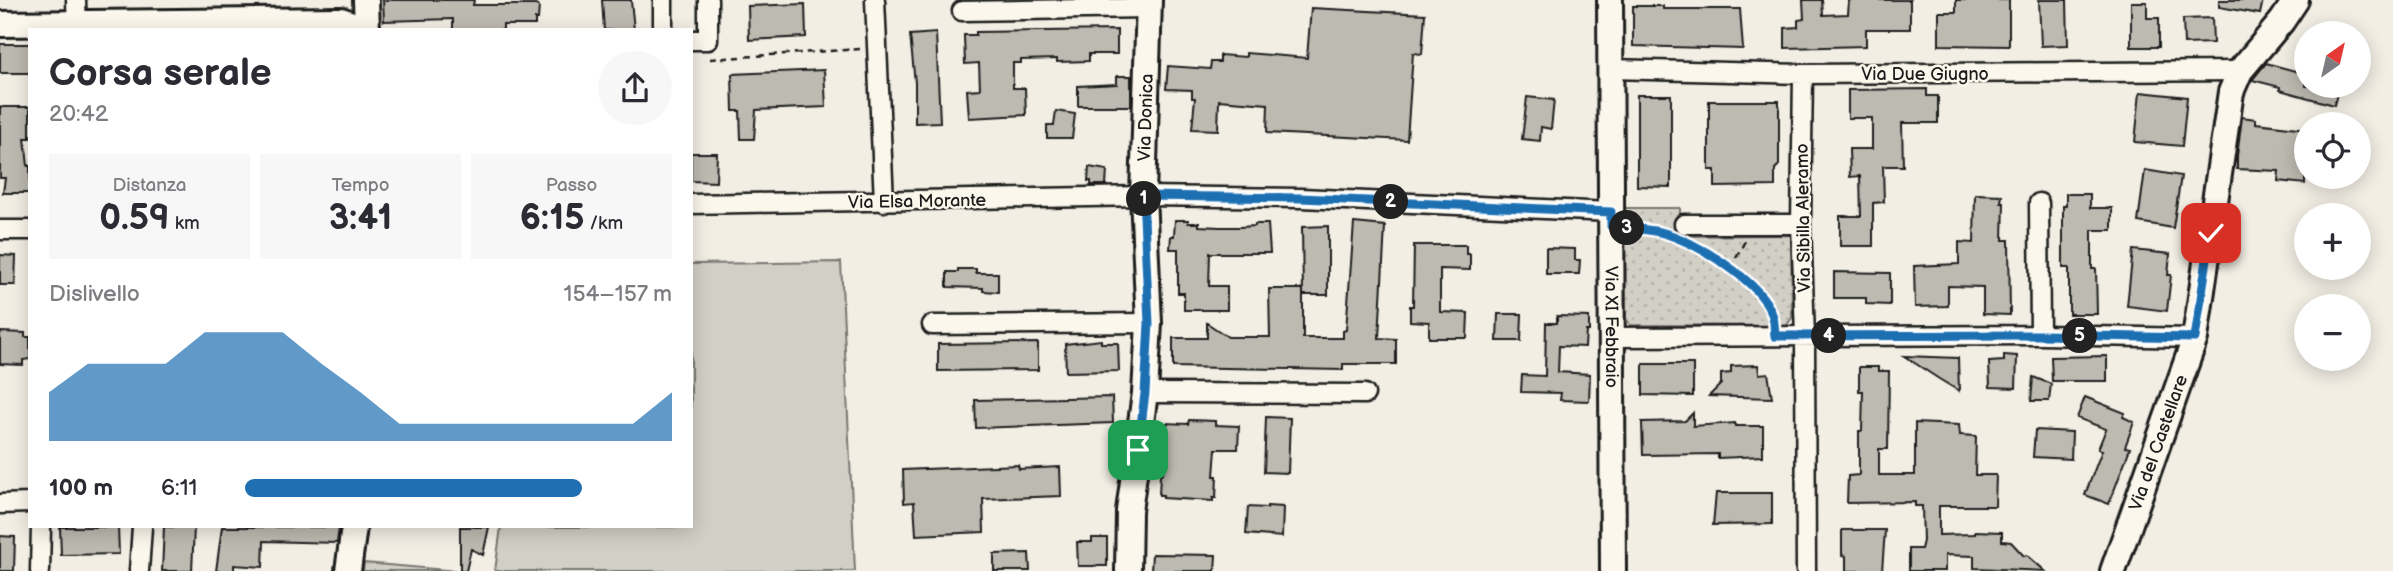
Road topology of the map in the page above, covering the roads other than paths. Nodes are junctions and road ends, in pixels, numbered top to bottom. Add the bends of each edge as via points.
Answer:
1 (366, 0) edge
2 (663, 0) edge
3 (708, 0) edge
4 (875, 0) edge
5 (1610, 0) edge
6 (2296, 0) edge
7 (1149, 4) edge
8 (962, 11) dead end
9 (77, 17) edge
10 (0, 24) edge
11 (355, 28) edge
12 (367, 28) edge
13 (663, 28) edge
14 (693, 40) edge
15 (1610, 69) junction
16 (2239, 71) junction
17 (1803, 74) junction
18 (1143, 196) junction
19 (884, 202) junction
20 (2039, 203) dead end
21 (693, 204) edge
22 (1611, 219) junction
23 (1801, 224) junction
24 (0, 230) edge
25 (28, 230) edge
26 (1679, 233) road end
27 (1149, 323) junction
28 (932, 325) dead end
29 (2040, 335) junction
30 (1805, 336) junction
31 (1612, 337) junction
32 (2195, 338) junction
33 (1145, 393) junction
34 (1365, 394) dead end
35 (28, 503) edge
36 (0, 504) edge
37 (41, 528) edge
38 (142, 528) edge
39 (354, 528) edge
40 (40, 571) edge
41 (139, 571) edge
42 (348, 571) edge
43 (1128, 571) edge
44 (1612, 571) edge
45 (1806, 571) edge
46 (2113, 571) edge

1 - 12 street
2 - 13 street
3 - 14 street via 708,40
4 - 19 street
5 - 15 street, Via XI Febbraio
6 - 16 street, Via del Castellare
7 - 8 street
7 - 18 street, Via Donica
9 - 10 street
9 - 11 street via 341,20
15 - 17 street, Via Due Giugno
15 - 22 street, Via XI Febbraio
16 - 17 street, Via Due Giugno
16 - 32 street, Via del Castellare via 2231,92
17 - 23 street, Via Sibilla Aleramo
18 - 19 street, Via Elsa Morante
18 - 22 street, Via Elsa Morante via 1301,198
18 - 27 street, Via Donica
19 - 21 street, Via Elsa Morante
20 - 29 street
22 - 31 street, Via XI Febbraio
23 - 26 street via 1749,224
23 - 30 street, Via Sibilla Aleramo
24 - 25 street
27 - 28 street
27 - 33 street, Via Donica
29 - 30 street
29 - 32 street
30 - 31 street
30 - 45 street, Via Sibilla Aleramo
31 - 44 street, Via XI Febbraio
32 - 46 street, Via del Castellare
33 - 34 street
33 - 43 street, Via Donica via 1129,511
35 - 36 street
37 - 40 street
38 - 41 street
39 - 42 street

